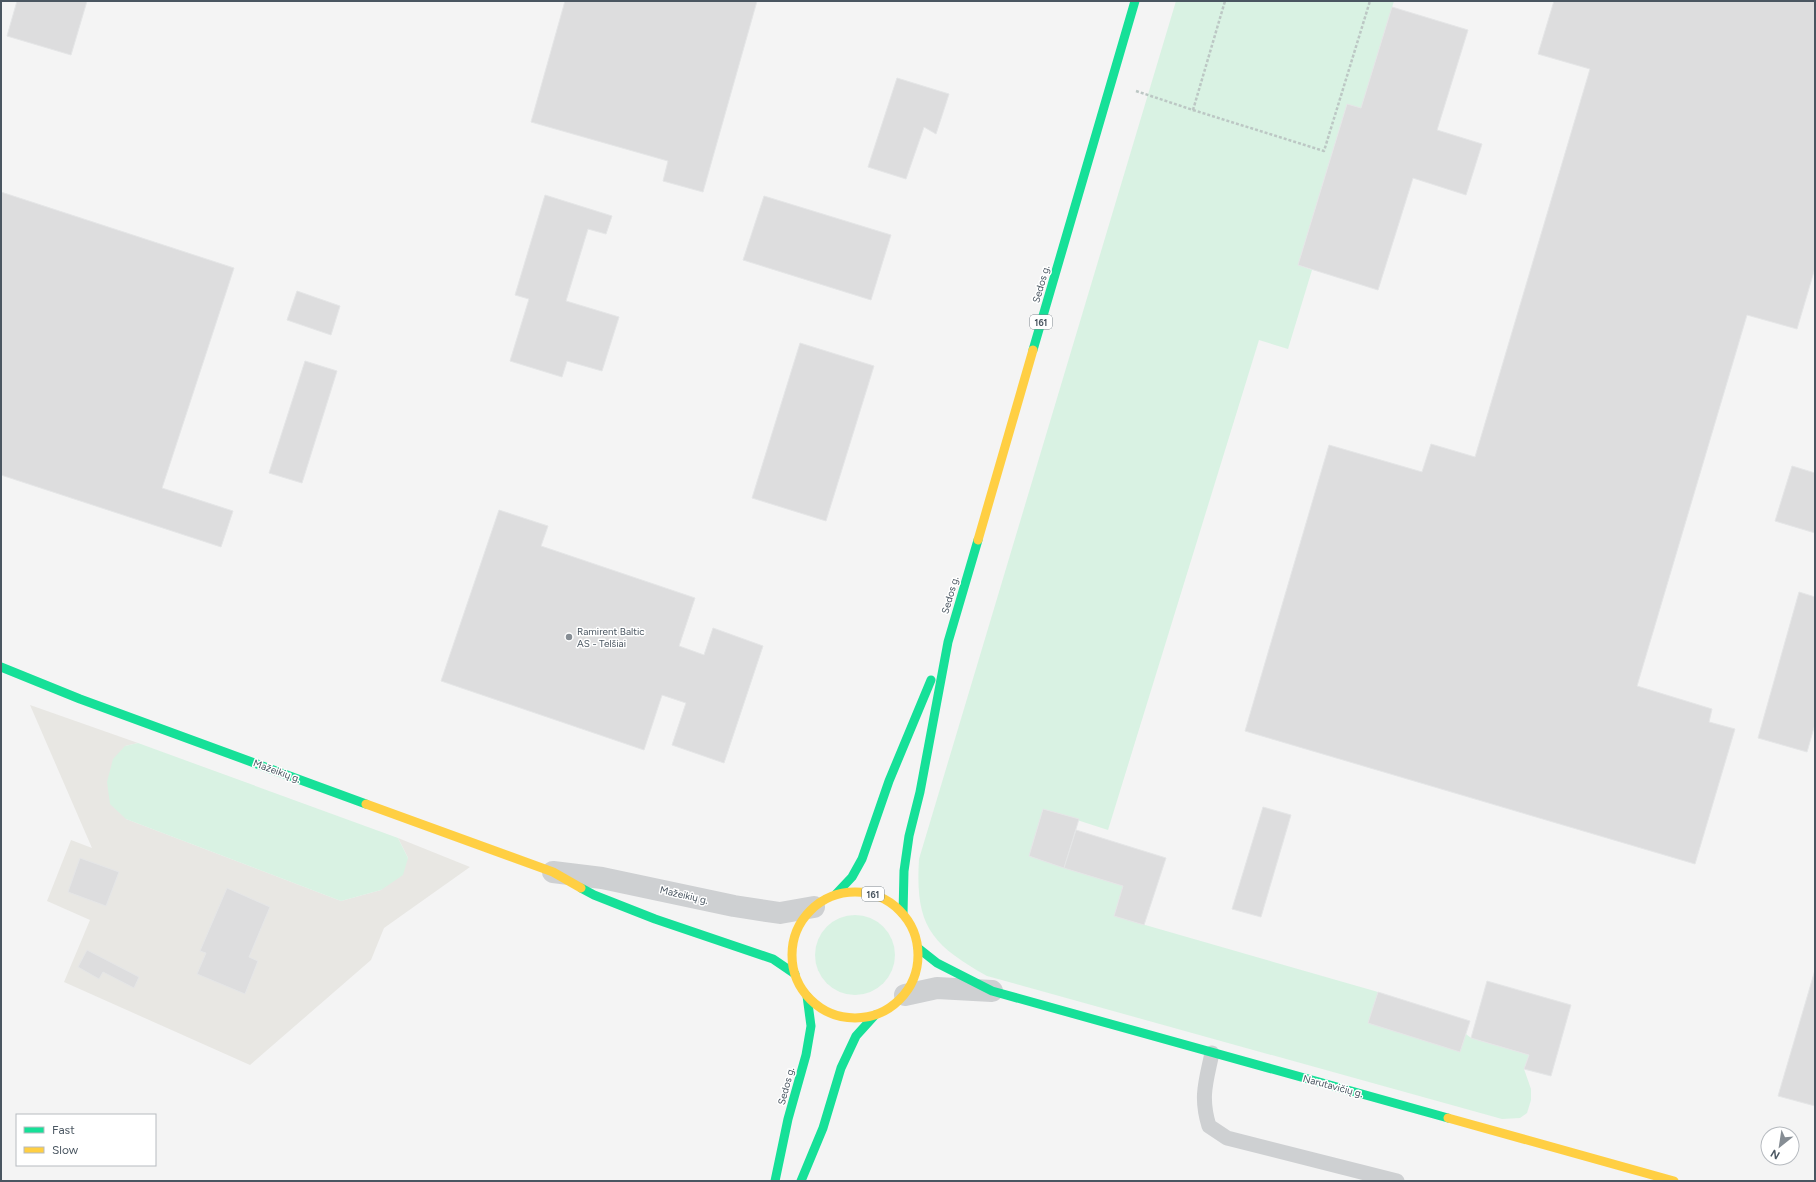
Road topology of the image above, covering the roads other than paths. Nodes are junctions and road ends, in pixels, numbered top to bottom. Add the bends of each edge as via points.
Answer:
1 (1135, 1) edge
2 (948, 642) junction
3 (1, 667) edge
4 (553, 872) junction
5 (836, 894) junction
6 (814, 907) junction
7 (903, 914) junction
8 (918, 948) junction
9 (795, 974) junction
10 (992, 991) junction
11 (905, 995) junction
12 (807, 996) junction
13 (875, 1015) junction
14 (1212, 1053) junction
15 (775, 1181) edge
16 (801, 1181) edge
17 (1397, 1181) edge
18 (1674, 1181) edge

1 - 2 main road, Sedos g. / 161
2 - 5 main road, Sedos g. / 161 via 889,781 862,859 852,877
2 - 7 main road, Sedos g. / 161 via 920,792 909,836 904,871
3 - 4 main road, Mažeikių g. via 80,699
4 - 6 street, Mažeikių g. via 602,878 734,906 780,913
4 - 9 main road, Mažeikių g. via 594,896 773,959
5 - 6 main road, Sedos g. / 161
5 - 7 main road, Sedos g. / 161 via 873,894 884,898
6 - 9 main road, Sedos g. / 161 via 805,916 794,938 792,950
7 - 8 main road, Sedos g. / 161 via 910,924
8 - 10 main road, Narutavičių g. via 937,963
8 - 11 main road, Sedos g. / 161 via 916,972
9 - 12 main road, Sedos g. / 161
10 - 11 street, Narutavičių g. via 937,988
10 - 14 main road, Narutavičių g.
11 - 13 main road, Sedos g. / 161
12 - 13 main road, Sedos g. / 161 via 838,1016 862,1018
12 - 15 main road, Sedos g. / 161 via 811,1026
13 - 16 main road, Sedos g. / 161 via 856,1036 841,1068 823,1128
14 - 17 lane via 1203,1095 1209,1126 1227,1138
14 - 18 main road, Narutavičių g.

